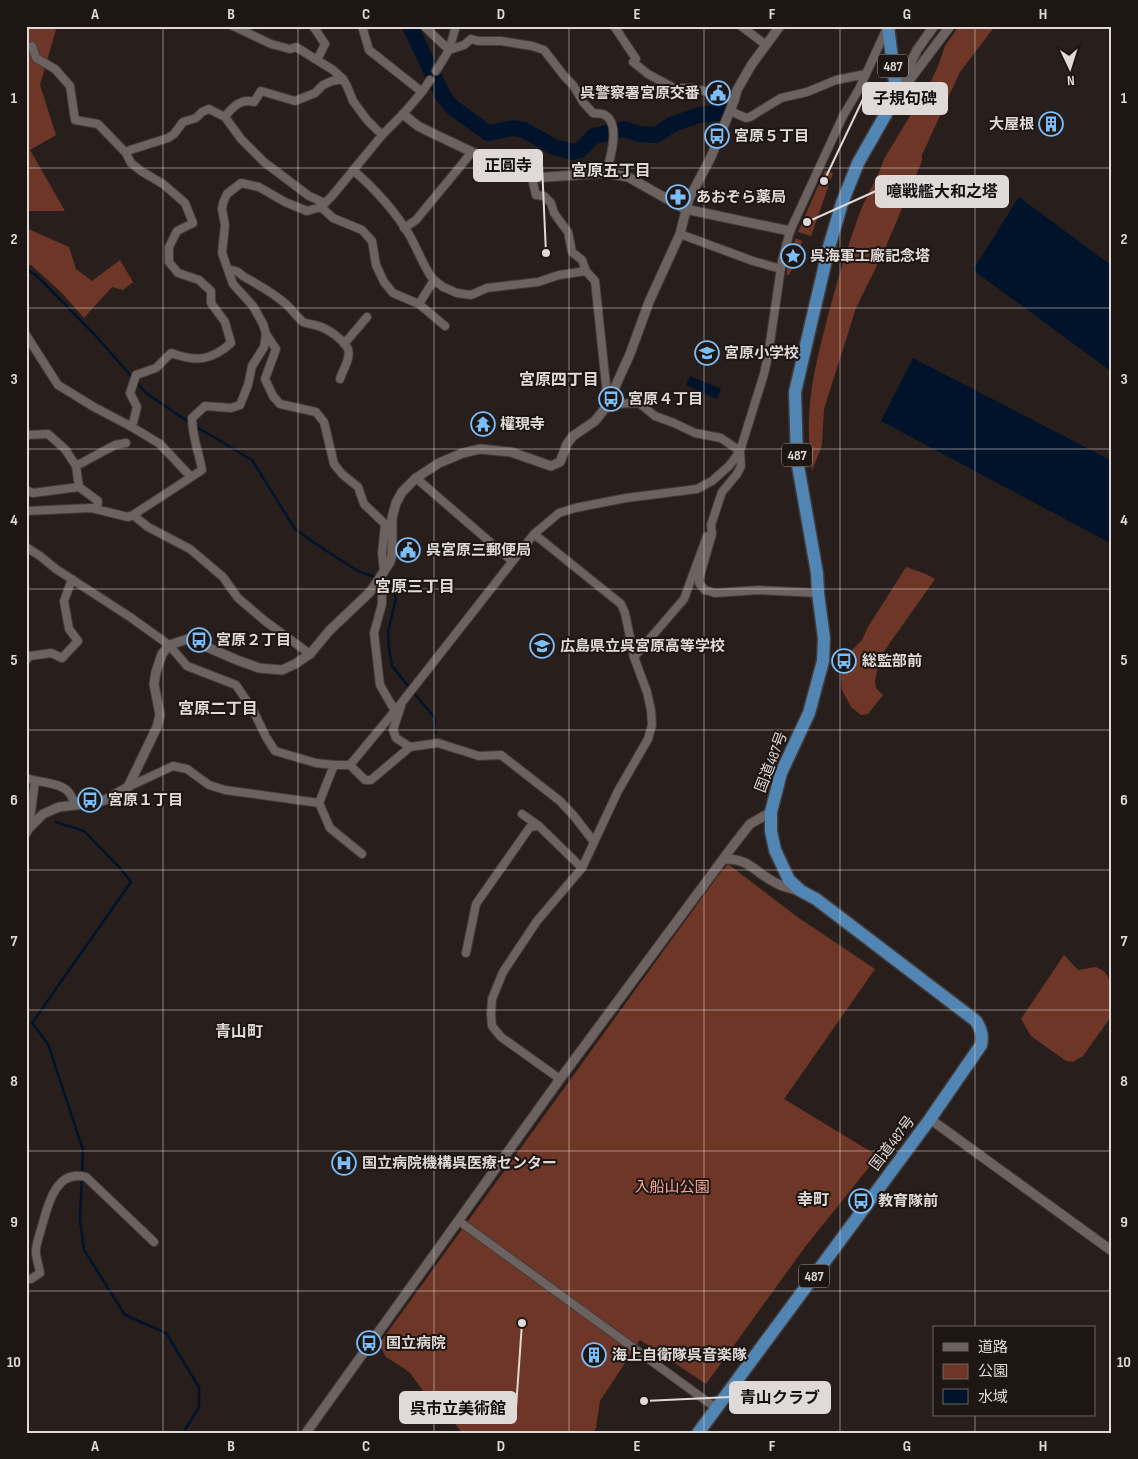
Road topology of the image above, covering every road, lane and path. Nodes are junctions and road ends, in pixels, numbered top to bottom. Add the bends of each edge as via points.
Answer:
1 (234, 26) edge
2 (312, 26) edge
3 (362, 26) edge
4 (424, 26) edge
5 (456, 26) edge
6 (614, 26) edge
7 (741, 26) edge
8 (780, 26) edge
9 (888, 26) edge
10 (934, 26) edge
11 (950, 26) edge
12 (766, 45) junction
13 (32, 46) dead end
14 (449, 50) junction
15 (317, 60) junction
16 (436, 71) dead end
17 (866, 74) junction
18 (343, 79) junction
19 (430, 80) dead end
20 (422, 92) junction
21 (734, 101) junction
22 (891, 105) junction
23 (730, 111) junction
24 (403, 114) junction
25 (225, 116) junction
26 (382, 135) junction
27 (472, 152) junction
28 (126, 153) junction
29 (353, 170) junction
30 (606, 173) junction
31 (532, 178) junction
32 (323, 205) junction
33 (685, 209) junction
34 (404, 228) junction
35 (790, 231) junction
36 (680, 234) junction
37 (781, 269) junction
38 (228, 270) junction
39 (586, 271) junction
40 (434, 280) junction
41 (419, 304) junction
42 (366, 317) dead end
43 (445, 326) dead end
44 (26, 334) edge
45 (266, 334) junction
46 (344, 344) junction
47 (340, 378) dead end
48 (608, 404) junction
49 (132, 427) junction
50 (26, 435) edge
51 (126, 443) dead end
52 (740, 451) junction
53 (76, 466) junction
54 (191, 477) junction
55 (416, 478) junction
56 (79, 487) junction
57 (26, 490) edge
58 (97, 509) junction
59 (26, 511) edge
60 (133, 515) junction
61 (711, 525) junction
62 (534, 534) junction
63 (26, 548) edge
64 (512, 561) junction
65 (384, 571) junction
66 (72, 579) junction
67 (377, 582) junction
68 (818, 593) junction
69 (169, 645) junction
70 (26, 647) edge
71 (310, 654) junction
72 (634, 657) junction
73 (28, 658) edge
74 (403, 701) junction
75 (395, 711) junction
76 (410, 747) junction
77 (334, 765) junction
78 (350, 765) junction
79 (26, 778) edge
80 (34, 781) junction
81 (128, 787) junction
82 (319, 803) junction
83 (75, 805) junction
84 (771, 812) junction
85 (522, 814) dead end
86 (538, 826) junction
87 (28, 830) edge
88 (594, 842) junction
89 (362, 854) dead end
90 (724, 859) junction
91 (582, 868) junction
92 (801, 892) junction
93 (466, 952) dead end
94 (560, 1079) junction
95 (930, 1119) junction
96 (459, 1221) junction
97 (154, 1242) dead end
98 (1112, 1251) edge
99 (26, 1279) edge
100 (716, 1408) junction
101 (306, 1433) edge
102 (698, 1433) edge

1 - 15 street via 271,44 290,50 296,47
2 - 15 street via 325,44
3 - 20 street via 369,50
4 - 14 street
5 - 14 street
6 - 21 street via 634,60 648,74 674,88 693,88
7 - 12 street
8 - 12 street
9 - 17 street
9 - 22 highway, 国道487号 / 487 via 895,82
10 - 22 street via 917,50
11 - 22 street
12 - 21 street via 743,78
13 - 28 street via 36,58 55,69 70,86 75,120 98,124
14 - 16 street
14 - 30 street via 464,45 470,39 501,41 544,50 594,114 607,116 611,121 614,146
15 - 18 street
17 - 23 street via 780,98 750,117
17 - 35 street
18 - 25 street via 323,85 315,93 295,101 261,91 254,102 239,102
18 - 26 street via 367,120
19 - 20 street
20 - 24 street
21 - 23 street
22 - 68 highway, 国道487号 / 487 via 858,162 842,203 796,392 797,460
23 - 33 street
24 - 26 street
24 - 27 street via 418,126
25 - 28 street via 209,109 183,122 168,138
25 - 32 street via 241,139 264,162
26 - 29 street
27 - 31 street
27 - 34 street via 416,220
28 - 49 street via 131,163 185,203 193,223 177,231 169,247 169,262 178,273 199,280 211,291 210,303 225,322 231,343 222,352 198,360 170,353 156,368 136,375 130,393 137,407
29 - 32 street
29 - 34 street via 385,201
30 - 31 street
30 - 33 street via 628,177
31 - 39 street via 536,195 544,196 551,203 568,232 572,252 582,260
32 - 38 street via 308,211 258,187 241,183 227,194 223,202 222,253
32 - 41 street via 333,218 362,230 372,241 376,265 393,293
33 - 35 street
33 - 36 street
34 - 40 street
35 - 37 street
36 - 37 street
36 - 48 street
37 - 52 street via 768,356
38 - 45 street via 233,284 253,306
38 - 46 street via 236,270 256,282 280,299 304,323 331,332
39 - 40 street via 538,282 487,288 470,295 457,293
39 - 48 street via 596,281
40 - 41 street
41 - 43 street
42 - 46 street
44 - 49 street via 58,385
45 - 54 street via 264,347 252,366 240,406 205,406 192,418 202,470
45 - 65 street via 276,349 265,379 273,396 280,404 316,412 324,422 334,464 358,487 364,504 385,524
46 - 47 street via 348,349 348,361
48 - 52 street via 639,403 655,416 695,433 720,438
48 - 55 street via 595,421 573,436 560,462 554,465 511,452 480,449 439,463
49 - 54 street via 160,444
50 - 53 street via 48,434 65,449
51 - 53 street via 115,445
52 - 61 street via 741,466 722,492
52 - 62 street via 712,481 697,488 575,508 559,513
53 - 56 street
54 - 60 street
55 - 64 street
55 - 65 street via 396,503 392,518 392,555
56 - 57 street via 34,493
56 - 58 street via 98,501
58 - 59 street
58 - 60 street
60 - 71 street via 148,527 190,549 223,577 238,598
61 - 68 street via 712,534 699,579 705,590 716,593 759,590
61 - 72 street via 684,599
62 - 64 street
62 - 72 street via 621,604
63 - 66 street
64 - 74 street
65 - 67 street
66 - 69 street
66 - 73 street via 64,601 68,628 78,641 62,658 51,653
67 - 71 street
67 - 75 street via 382,593 374,633 380,685
68 - 84 highway, 国道487号 / 487 via 824,638 823,661 809,713 781,773
69 - 71 street via 188,639 259,668 282,670
69 - 77 street via 187,666 236,686 254,710 275,751
69 - 81 street via 162,654 154,684 160,715 157,727
70 - 73 street
72 - 88 street via 647,692 652,725 648,739
74 - 75 street
74 - 76 street via 392,730 396,738
75 - 78 street
76 - 78 street via 371,780 365,780
76 - 88 street via 438,743 479,756 501,755 560,801
77 - 78 street
77 - 82 street
79 - 80 street
80 - 83 street via 53,783 70,792
80 - 87 street
81 - 82 street via 173,766 187,769 209,785 225,790
81 - 83 street via 105,800
82 - 89 street via 330,828
83 - 87 street via 43,814
84 - 90 street via 750,824
84 - 92 highway, 国道487号 / 487 via 775,850 789,880
85 - 86 street
86 - 91 street
86 - 93 street via 530,827 476,904
88 - 91 street
90 - 92 street via 745,862 775,883
90 - 94 street
91 - 94 street via 537,921 503,972 492,999 492,1026 501,1037
92 - 95 highway, 国道487号 / 487 via 816,899 976,1021 981,1030 981,1044
94 - 96 street
95 - 98 street
95 - 100 highway, 国道487号 / 487
96 - 100 street
96 - 101 street
97 - 99 street via 86,1177 70,1177 57,1186 48,1204 36,1250 40,1272
100 - 102 highway, 国道487号 / 487

